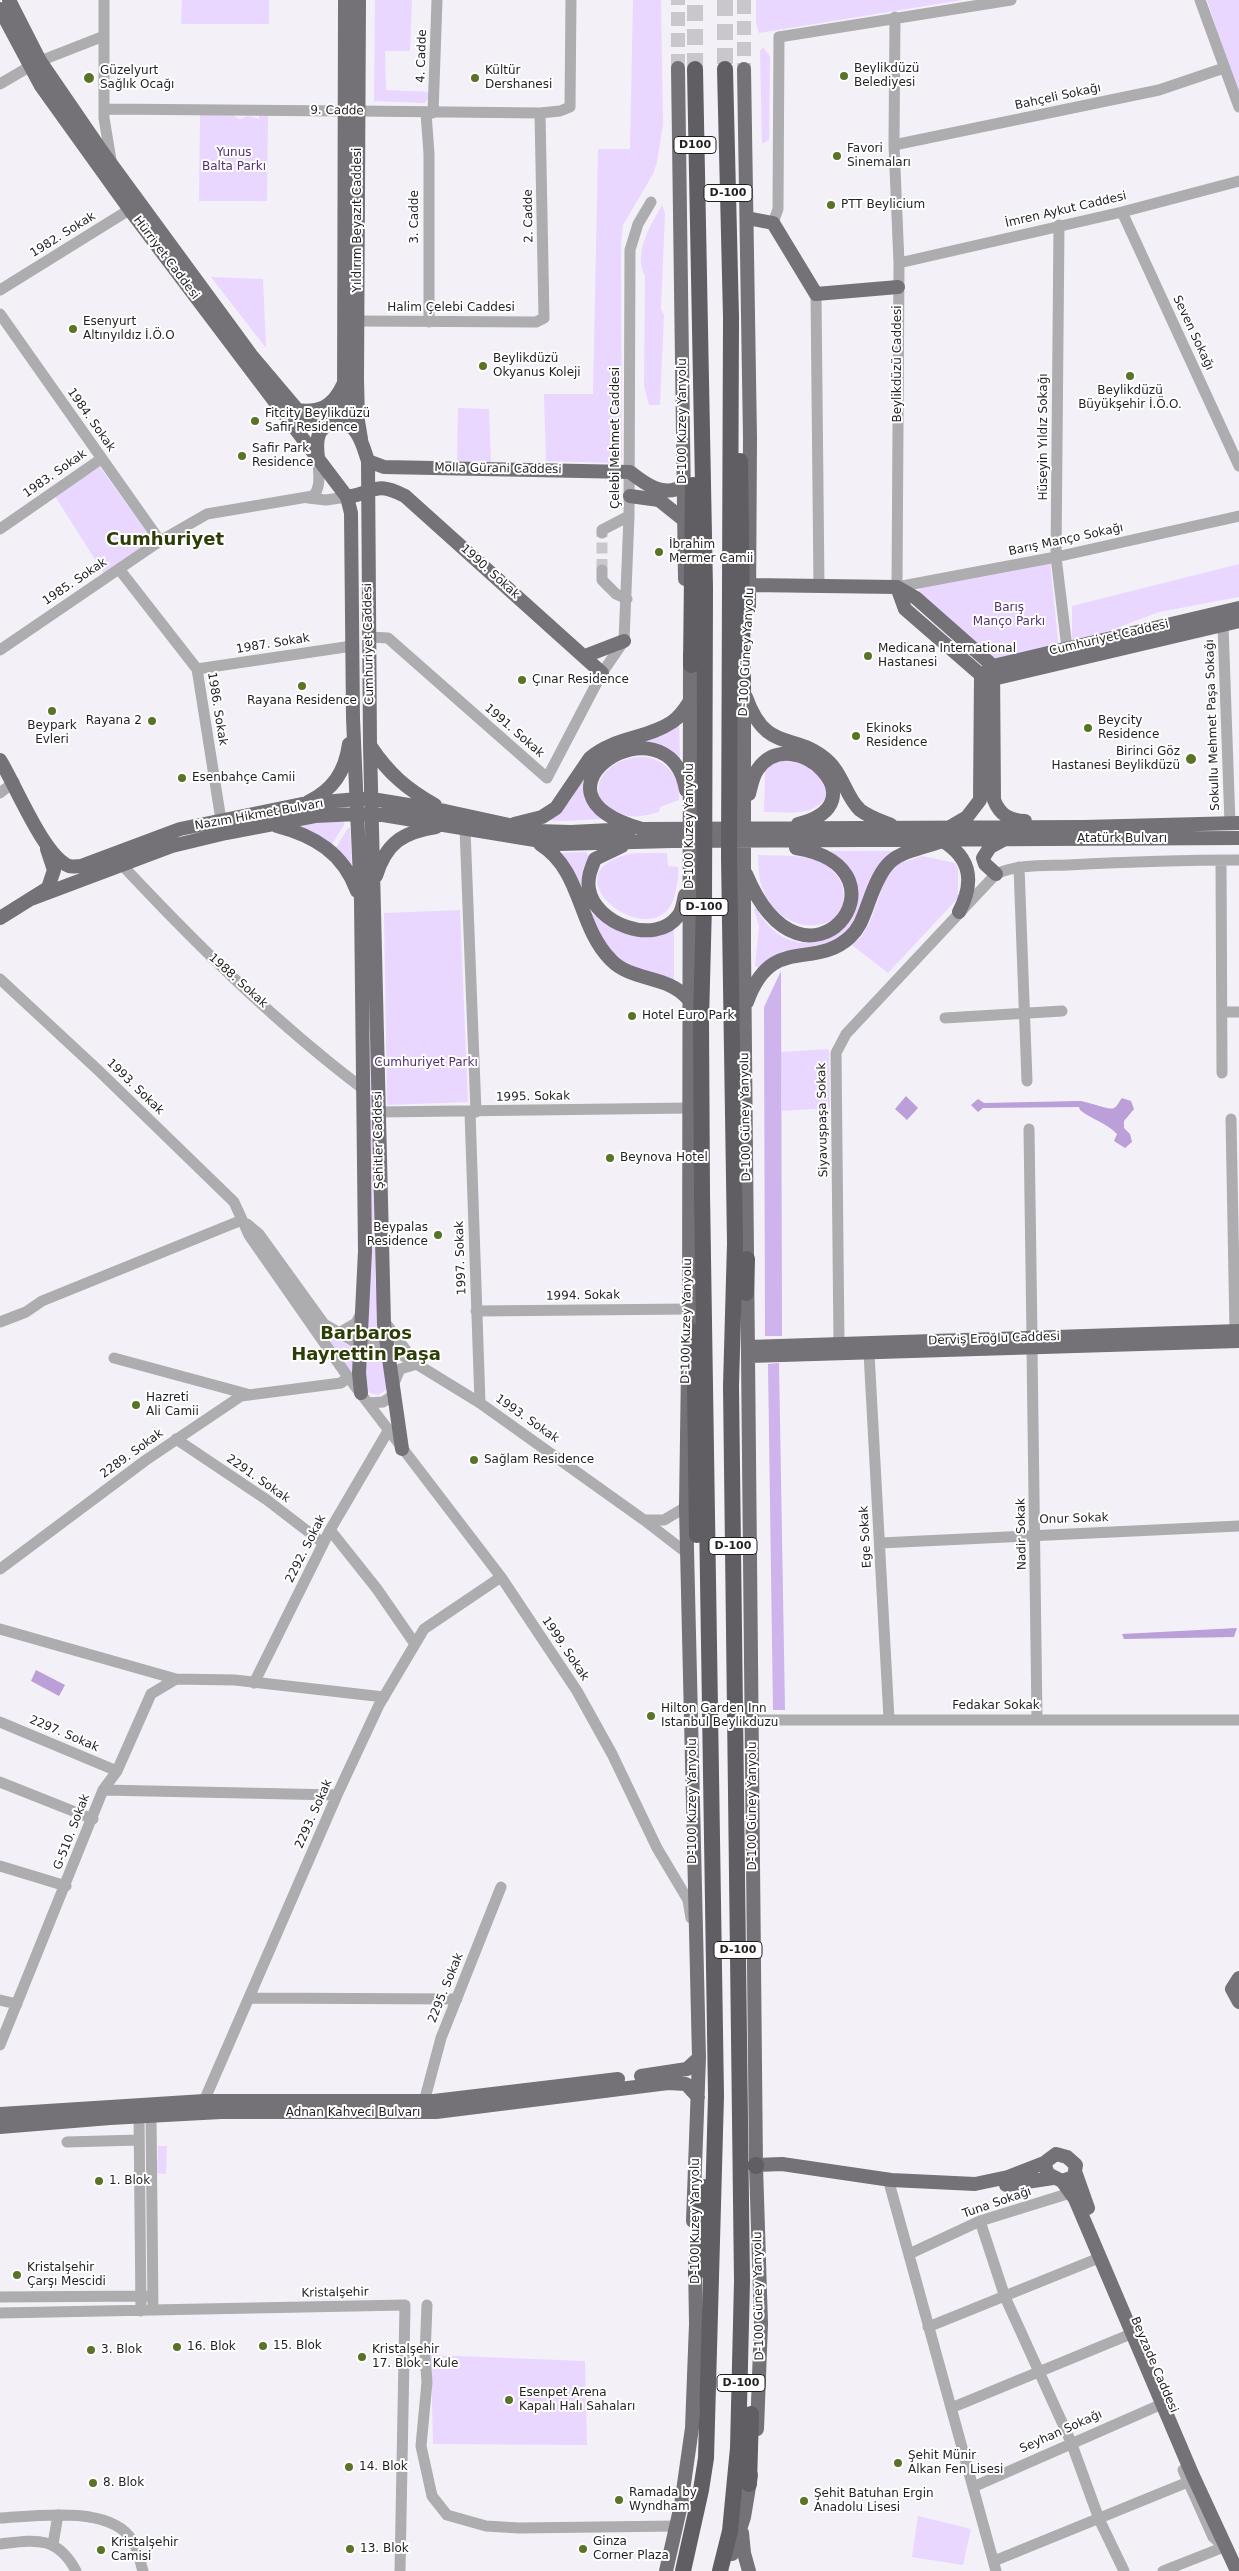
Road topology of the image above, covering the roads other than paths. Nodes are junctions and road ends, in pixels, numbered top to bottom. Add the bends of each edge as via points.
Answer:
1 (9, 0) edge
2 (104, 0) edge
3 (345, 0) edge
4 (359, 0) edge
5 (437, 0) edge
6 (571, 0) edge
7 (1011, 0) edge
8 (1200, 0) edge
9 (0, 9) edge
10 (895, 17) junction
11 (104, 36) junction
12 (35, 64) junction
13 (678, 68) tunnel mouth
14 (725, 68) tunnel mouth
15 (1224, 68) junction
16 (695, 69) tunnel mouth
17 (744, 69) tunnel mouth
18 (0, 84) edge
19 (1239, 108) edge
20 (351, 111) junction
21 (104, 113) junction
22 (430, 113) junction
23 (540, 113) junction
24 (87, 129) junction
25 (894, 145) junction
26 (113, 166) junction
27 (1239, 180) edge
28 (651, 202) dead end
29 (135, 206) junction
30 (1122, 212) junction
31 (747, 218) junction
32 (696, 220) junction
33 (773, 223) junction
34 (1059, 225) junction
35 (899, 263) junction
36 (898, 288) junction
37 (0, 290) edge
38 (816, 294) junction
39 (0, 314) edge
40 (731, 317) junction
41 (544, 318) joint
42 (357, 321) junction
43 (429, 322) junction
44 (344, 384) junction
45 (296, 410) junction
46 (330, 422) junction
47 (361, 440) junction
48 (102, 459) junction
49 (318, 459) junction
50 (368, 461) junction
51 (1239, 466) edge
52 (630, 472) junction
53 (683, 486) junction
54 (370, 489) junction
55 (630, 496) junction
56 (308, 498) junction
57 (347, 498) junction
58 (630, 516) junction
59 (1239, 516) edge
60 (684, 520) junction
61 (0, 529) edge
62 (602, 533) dead end
63 (160, 541) junction
64 (1056, 556) junction
65 (119, 569) junction
66 (602, 570) tunnel mouth
67 (750, 585) junction
68 (819, 587) junction
69 (897, 587) junction
70 (627, 599) junction
71 (1239, 608) edge
72 (1223, 618) junction
73 (1239, 621) edge
74 (370, 637) junction
75 (624, 641) junction
76 (352, 646) junction
77 (0, 650) edge
78 (1068, 655) junction
79 (586, 656) junction
80 (691, 665) junction
81 (197, 669) junction
82 (602, 673) junction
83 (989, 674) junction
84 (743, 688) junction
85 (690, 701) junction
86 (353, 718) junction
87 (370, 746) junction
88 (0, 760) edge
89 (14, 782) junction
90 (0, 793) edge
91 (372, 799) junction
92 (302, 804) junction
93 (357, 807) junction
94 (744, 809) junction
95 (444, 810) junction
96 (691, 810) junction
97 (372, 814) junction
98 (221, 820) junction
99 (1235, 824) edge
100 (274, 825) junction
101 (447, 825) junction
102 (511, 825) junction
103 (785, 827) junction
104 (1084, 827) junction
105 (896, 828) junction
106 (950, 828) junction
107 (465, 829) junction
108 (642, 829) junction
109 (1239, 838) edge
110 (1004, 839) junction
111 (771, 841) junction
112 (943, 841) junction
113 (537, 842) junction
114 (628, 844) junction
115 (46, 846) junction
116 (1221, 860) junction
117 (1239, 860) edge
118 (122, 866) junction
119 (1019, 867) junction
120 (743, 868) junction
121 (996, 874) junction
122 (689, 877) junction
123 (374, 884) junction
124 (31, 899) junction
125 (361, 902) junction
126 (959, 912) junction
127 (0, 918) edge
128 (0, 979) edge
129 (688, 999) junction
130 (745, 1007) junction
131 (1062, 1011) dead end
132 (1222, 1012) junction
133 (1239, 1012) edge
134 (1025, 1015) junction
135 (945, 1018) dead end
136 (1222, 1073) dead end
137 (1026, 1081) dead end
138 (362, 1088) junction
139 (689, 1108) junction
140 (379, 1112) junction
141 (473, 1112) junction
142 (1231, 1119) dead end
143 (1029, 1129) dead end
144 (242, 1220) junction
145 (747, 1259) junction
146 (689, 1309) junction
147 (362, 1310) junction
148 (476, 1311) junction
149 (384, 1321) junction
150 (0, 1322) edge
151 (690, 1330) junction
152 (339, 1333) junction
153 (1237, 1336) edge
154 (1032, 1343) junction
155 (360, 1345) junction
156 (839, 1348) junction
157 (869, 1348) junction
158 (387, 1350) junction
159 (749, 1351) junction
160 (114, 1358) dead end
161 (417, 1364) junction
162 (348, 1377) junction
163 (394, 1388) junction
164 (247, 1394) junction
165 (365, 1398) junction
166 (480, 1403) junction
167 (388, 1431) junction
168 (176, 1439) junction
169 (402, 1449) junction
170 (732, 1472) junction
171 (686, 1507) junction
172 (644, 1520) junction
173 (1239, 1526) edge
174 (330, 1530) junction
175 (1036, 1535) junction
176 (323, 1543) junction
177 (880, 1543) junction
178 (688, 1554) junction
179 (0, 1569) edge
180 (500, 1577) junction
181 (708, 1594) junction
182 (0, 1629) edge
183 (415, 1644) junction
184 (176, 1679) junction
185 (254, 1683) junction
186 (384, 1697) junction
187 (889, 1719) junction
188 (753, 1720) junction
189 (1037, 1720) junction
190 (1239, 1720) edge
191 (0, 1722) edge
192 (117, 1771) junction
193 (0, 1782) edge
194 (103, 1790) junction
195 (337, 1795) junction
196 (93, 1819) junction
197 (0, 1866) edge
198 (66, 1886) junction
199 (502, 1887) dead end
200 (694, 1935) junction
201 (1236, 1984) edge
202 (249, 1998) junction
203 (457, 1999) junction
204 (0, 2000) edge
205 (1239, 2002) edge
206 (17, 2004) junction
207 (715, 2035) junction
208 (0, 2044) edge
209 (699, 2058) junction
210 (698, 2097) junction
211 (205, 2107) junction
212 (423, 2107) junction
213 (0, 2114) edge
214 (145, 2116) junction
215 (0, 2127) edge
216 (67, 2142) dead end
217 (139, 2142) junction
218 (152, 2144) junction
219 (1044, 2163) junction
220 (760, 2165) junction
221 (1076, 2174) junction
222 (891, 2183) junction
223 (1063, 2186) junction
224 (152, 2194) junction
225 (140, 2195) junction
226 (980, 2221) junction
227 (140, 2243) junction
228 (152, 2243) junction
229 (909, 2254) junction
230 (1094, 2260) junction
231 (696, 2273) junction
232 (140, 2296) junction
233 (153, 2296) junction
234 (0, 2297) edge
235 (1005, 2297) junction
236 (427, 2305) dead end
237 (141, 2310) junction
238 (153, 2310) junction
239 (0, 2313) edge
240 (928, 2327) junction
241 (1126, 2336) junction
242 (1038, 2371) junction
243 (1159, 2405) junction
244 (951, 2408) junction
245 (1071, 2442) junction
246 (1188, 2482) junction
247 (742, 2485) junction
248 (973, 2487) junction
249 (1208, 2503) junction
250 (58, 2516) junction
251 (744, 2517) junction
252 (0, 2518) edge
253 (1099, 2519) junction
254 (676, 2526) junction
255 (0, 2544) edge
256 (53, 2544) junction
257 (1228, 2545) junction
258 (1239, 2557) edge
259 (995, 2566) edge
260 (664, 2569) edge
261 (76, 2571) edge
262 (143, 2571) edge
263 (400, 2571) edge
264 (683, 2571) edge
265 (711, 2571) edge
266 (720, 2571) edge
267 (726, 2571) edge
268 (749, 2571) edge
269 (1124, 2571) edge
270 (1163, 2571) edge
271 (1237, 2571) edge

1 - 12 main road, Hürriyet Caddesi
2 - 11 street
3 - 20 main road, Yıldırım Beyazıt Caddesi
4 - 20 main road, Yıldırım Beyazıt Caddesi
5 - 22 street, 4. Cadde
6 - 23 street, 9. Cadde via 570,107 560,112
7 - 10 street
8 - 15 street
9 - 12 main road, Hürriyet Caddesi
10 - 25 street, Beylikdüzü Caddesi
10 - 33 street via 779,37 779,202
11 - 12 street
11 - 21 street
12 - 18 street
12 - 24 main road, Hürriyet Caddesi
12 - 29 main road, Hürriyet Caddesi
13 - 53 main road, D-100 Kuzey Yanyolu
14 - 40 highway, D-100
15 - 19 street
15 - 25 street, Bahçeli Sokağı via 1159,90
16 - 32 highway, D100
17 - 31 main road, D-100 Güney Yanyolu
20 - 21 street, 9. Cadde
20 - 22 street, 9. Cadde
20 - 42 main road, Yıldırım Beyazıt Caddesi
20 - 44 main road, Yıldırım Beyazıt Caddesi
21 - 24 street via 101,130
21 - 26 street via 107,146
22 - 23 street, 9. Cadde
22 - 43 street, 3. Cadde
23 - 41 street, 2. Cadde
24 - 26 main road, Hürriyet Caddesi
25 - 35 street, Beylikdüzü Caddesi
26 - 29 main road, Hürriyet Caddesi
27 - 30 street, İmren Aykut Caddesi
28 - 52 street, Çelebi Mehmet Caddesi via 638,224 630,250
29 - 37 street, 1982. Sokak
29 - 45 main road, Hürriyet Caddesi
29 - 49 main road, Hürriyet Caddesi
30 - 34 street, İmren Aykut Caddesi
30 - 51 street, Seven Sokağı
31 - 33 main road
31 - 67 main road, D-100 Güney Yanyolu
32 - 80 highway via 690,282
32 - 181 highway, D-100 via 705,569 701,1029
33 - 38 main road
34 - 35 street, İmren Aykut Caddesi
34 - 64 street, Hüseyin Yıldız Sokağı
35 - 36 street, Beylikdüzü Caddesi
36 - 38 main road
36 - 69 street, Beylikdüzü Caddesi
38 - 68 street
39 - 48 street, 1984. Sokak
40 - 84 highway via 739,444
40 - 170 highway, D-100 via 729,856 736,1243
41 - 43 street, Halim Çelebi Caddesi via 536,322
42 - 43 street, Halim Çelebi Caddesi
42 - 47 main road, Yıldırım Beyazıt Caddesi
44 - 45 main road via 339,394 324,408
44 - 46 main road, Yıldırım Beyazıt Caddesi via 344,405
45 - 46 main road, Hürriyet Caddesi via 306,420
46 - 47 main road, Hürriyet Caddesi via 348,424
46 - 49 main road, Yıldırım Beyazıt Caddesi via 316,438
47 - 50 main road, Yıldırım Beyazıt Caddesi
48 - 61 street, 1983. Sokak
48 - 63 street, 1984. Sokak
49 - 56 street via 318,492
49 - 57 main road, Hürriyet Caddesi
50 - 52 main road, Molla Gürani Caddesi via 384,467
50 - 54 main road, Cumhuriyet Caddesi
52 - 53 main road via 660,490
52 - 55 street, Çelebi Mehmet Caddesi
53 - 60 main road, D-100 Kuzey Yanyolu
54 - 57 main road
54 - 74 main road, Cumhuriyet Caddesi via 367,508
54 - 79 main road, 1990. Sokak via 391,489 405,496
55 - 58 street, Çelebi Mehmet Caddesi
55 - 60 main road via 659,500
56 - 57 street, 1985. Sokak
56 - 63 street, 1985. Sokak via 207,514
57 - 76 main road, Cumhuriyet Caddesi via 352,513
58 - 62 street via 602,530
58 - 70 street, Çelebi Mehmet Caddesi
59 - 64 street, Barış Manço Sokağı
60 - 80 main road, D-100 Kuzey Yanyolu
63 - 65 street, 1985. Sokak
64 - 69 street, Barış Manço Sokağı
64 - 78 street, Hüseyin Yıldız Sokağı
65 - 77 street, 1985. Sokak
65 - 81 street, 1986. Sokak
66 - 70 street via 602,580 616,594
67 - 68 main road
67 - 84 main road, D-100 Güney Yanyolu
68 - 69 main road
69 - 83 main road, Beylikdüzü Caddesi via 905,609
70 - 75 street, Çelebi Mehmet Caddesi
71 - 72 main road, Cumhuriyet Caddesi
72 - 73 main road, Cumhuriyet Caddesi
72 - 78 main road, Cumhuriyet Caddesi
72 - 99 street, Sokullu Mehmet Paşa Sokağı
74 - 82 street, 1991. Sokak via 388,638 547,778
74 - 87 main road, Cumhuriyet Caddesi
75 - 79 main road
75 - 82 street
76 - 81 street, 1987. Sokak
76 - 86 main road, Cumhuriyet Caddesi
78 - 83 main road, Cumhuriyet Caddesi
79 - 82 main road, 1990. Sokak
80 - 85 main road, D-100 Kuzey Yanyolu
81 - 98 street, 1986. Sokak
83 - 104 main road via 993,789 999,810 1013,820 1061,822
83 - 106 main road via 980,800 967,817
84 - 94 main road, D-100 Güney Yanyolu
84 - 105 main road via 753,714 770,734 820,755 839,775 859,808
85 - 96 main road, D-100 Kuzey Yanyolu
85 - 102 main road via 672,722 598,752 584,766 563,802 550,813
86 - 92 main road via 348,756 335,784
86 - 93 main road, Cumhuriyet Caddesi
87 - 91 main road, Cumhuriyet Caddesi
87 - 95 main road via 382,764 412,792
88 - 89 main road, Nazım Hikmet Bulvarı
89 - 90 street
89 - 115 main road, Nazım Hikmet Bulvarı
91 - 93 main road, Nazım Hikmet Bulvarı
91 - 95 main road, Nazım Hikmet Bulvarı
91 - 97 main road, Şehitler Caddesi
92 - 93 main road, Nazım Hikmet Bulvarı
92 - 98 main road, Nazım Hikmet Bulvarı
93 - 97 main road, Nazım Hikmet Bulvarı
93 - 100 main road, Nazım Hikmet Bulvarı
93 - 125 main road, Şehitler Caddesi
94 - 103 main road via 755,774 765,762 789,754 808,758 831,781 832,803 822,813 803,823
94 - 120 main road, D-100 Güney Yanyolu
95 - 102 main road, Nazım Hikmet Bulvarı
96 - 108 main road via 681,772 666,756 640,749 615,754 596,768 591,782 592,796 610,818
96 - 122 main road, D-100 Kuzey Yanyolu
97 - 101 main road, Nazım Hikmet Bulvarı
97 - 123 main road, Şehitler Caddesi
98 - 115 main road, Nazım Hikmet Bulvarı via 158,836 81,866 65,863
99 - 104 main road, Atatürk Bulvarı
100 - 118 main road, Nazım Hikmet Bulvarı via 226,832 172,846
100 - 125 main road via 300,832 331,850 348,870
101 - 107 main road, Nazım Hikmet Bulvarı
101 - 123 main road via 413,832 396,841 382,860
102 - 108 main road, Nazım Hikmet Bulvarı via 552,832
103 - 105 main road
103 - 108 main road, Nazım Hikmet Bulvarı
104 - 106 main road
105 - 106 main road
107 - 113 main road, Nazım Hikmet Bulvarı
107 - 141 street, 1997. Sokak
109 - 110 main road, Atatürk Bulvarı
110 - 112 main road, Atatürk Bulvarı
110 - 121 main road via 990,847 983,858
111 - 112 main road
111 - 114 main road, Nazım Hikmet Bulvarı
111 - 120 main road via 817,853 839,866 848,876 852,895 849,911 840,925 816,936 801,935 787,929 771,918
112 - 126 main road via 956,849 965,861 966,898
112 - 130 main road via 907,852 884,866 862,921 850,937 830,950 776,962 759,978
113 - 114 main road, Nazım Hikmet Bulvarı
113 - 129 main road via 565,868 597,941 611,960 626,971 674,987
114 - 122 main road via 595,859 589,877 593,901 620,924 646,930 674,920 682,907
115 - 124 main road via 54,870 52,878 48,888
116 - 117 street
116 - 119 street
116 - 132 street
118 - 124 main road, Nazım Hikmet Bulvarı
118 - 138 street, 1988. Sokak via 194,942
119 - 121 street
119 - 134 street
120 - 130 main road, D-100 Güney Yanyolu
121 - 126 street, Siyavuşpaşa Sokak
122 - 129 main road, D-100 Kuzey Yanyolu
123 - 140 main road, Şehitler Caddesi
124 - 127 main road
125 - 138 main road, Şehitler Caddesi
126 - 156 street, Siyavuşpaşa Sokak via 846,1034 836,1053
128 - 144 street, 1993. Sokak via 234,1202
129 - 139 main road, D-100 Kuzey Yanyolu
130 - 145 main road, D-100 Güney Yanyolu
131 - 134 street
132 - 133 street
132 - 136 street
134 - 135 street
134 - 137 street
138 - 147 main road, Şehitler Caddesi via 365,1251
139 - 141 street, 1995. Sokak
139 - 146 main road, D-100 Kuzey Yanyolu
140 - 141 street, 1995. Sokak
140 - 149 main road, Şehitler Caddesi
141 - 148 street, 1997. Sokak
142 - 153 street
143 - 154 street, Nadir Sokak
144 - 150 street
144 - 152 street, 1993. Sokak via 259,1234 324,1324
144 - 162 street, 1993. Sokak
145 - 159 main road, D-100 Güney Yanyolu
145 - 170 highway via 738,1435
146 - 148 street, 1994. Sokak
146 - 151 main road, D-100 Kuzey Yanyolu
147 - 152 street via 356,1323
147 - 155 main road, Şehitler Caddesi
148 - 166 street, 1997. Sokak
149 - 158 main road, Şehitler Caddesi
149 - 161 street
151 - 171 main road, D-100 Kuzey Yanyolu
151 - 181 highway via 695,1386 698,1555
152 - 155 street, 1993. Sokak
153 - 154 main road, Derviş Eroğlu Caddesi
154 - 157 main road, Derviş Eroğlu Caddesi
154 - 175 street, Nadir Sokak
155 - 158 street, 1993. Sokak via 369,1344
155 - 165 main road, Şehitler Caddesi via 359,1373
156 - 157 main road, Derviş Eroğlu Caddesi
156 - 159 main road, Derviş Eroğlu Caddesi
157 - 177 street, Ege Sokak
158 - 161 street, 1993. Sokak
158 - 163 main road, Şehitler Caddesi
159 - 188 main road, D-100 Güney Yanyolu
160 - 164 street
161 - 163 street via 400,1369
161 - 166 street, 1993. Sokak
162 - 164 street, 2289. Sokak via 341,1383
162 - 165 street, 1993. Sokak
163 - 165 street via 383,1402
163 - 169 main road, Şehitler Caddesi
164 - 168 street, 2289. Sokak
165 - 167 street, 1999. Sokak
166 - 172 street, 1993. Sokak
167 - 169 street, 1999. Sokak
167 - 174 street, 2292. Sokak
168 - 176 street, 2291. Sokak via 267,1500
168 - 179 street, 2289. Sokak
169 - 180 street, 1999. Sokak
170 - 247 highway, D-100
171 - 172 street via 664,1520
171 - 178 main road, D-100 Kuzey Yanyolu
172 - 178 street, 1993. Sokak
173 - 175 street, Onur Sokak
174 - 176 street, 2292. Sokak
174 - 183 street
175 - 177 street, Onur Sokak
175 - 189 street, Nadir Sokak
176 - 185 street, 2292. Sokak
177 - 187 street, Ege Sokak
178 - 200 main road, D-100 Kuzey Yanyolu
180 - 183 street, 2293. Sokak via 424,1629
180 - 200 street, 1999. Sokak via 577,1691 612,1754 656,1848 688,1900
181 - 207 highway, D-100
182 - 184 street
183 - 186 street, 2293. Sokak
184 - 185 street
184 - 192 street via 151,1694
185 - 186 street
186 - 195 street, 2293. Sokak
187 - 188 street, Fedakar Sokak
187 - 189 street, Fedakar Sokak
188 - 220 main road, D-100 Güney Yanyolu
189 - 190 street, Fedakar Sokak
191 - 192 street, 2297. Sokak
192 - 194 street
193 - 196 street
194 - 195 street, G-510. Sokak
194 - 196 street, G-510. Sokak
195 - 202 street, 2293. Sokak
196 - 198 street, G-510. Sokak
197 - 198 street
198 - 206 street, G-510. Sokak
199 - 203 street, 2295. Sokak
200 - 209 main road, D-100 Kuzey Yanyolu
201 - 205 main road
202 - 203 street
202 - 211 street, 2293. Sokak
203 - 212 street, 2295. Sokak via 441,2038
204 - 206 street
206 - 208 street, G-510. Sokak
207 - 231 highway
207 - 264 highway, D-100 via 709,2419 701,2490
209 - 210 main road, D-100 Kuzey Yanyolu
209 - 212 main road, Adnan Kahveci Bulvarı via 690,2068 677,2072
210 - 212 main road, Adnan Kahveci Bulvarı via 686,2084 668,2083
210 - 231 main road, D-100 Kuzey Yanyolu via 693,2249
211 - 212 main road, Adnan Kahveci Bulvarı
211 - 213 main road, Adnan Kahveci Bulvarı
211 - 214 main road, Adnan Kahveci Bulvarı
214 - 215 main road, Adnan Kahveci Bulvarı
214 - 217 street
214 - 218 street
216 - 217 street
217 - 218 street
217 - 225 street
218 - 224 street
219 - 221 main road via 1050,2156 1061,2154 1073,2162
219 - 222 main road via 1008,2178 975,2184
219 - 223 main road via 1048,2174
220 - 222 main road
220 - 247 main road, D-100 Güney Yanyolu via 758,2421
221 - 223 main road
221 - 249 main road
222 - 223 main road via 975,2188
222 - 229 street
223 - 226 street, Tuna Sokağı
223 - 230 street, Beyzade Caddesi
223 - 243 main road
224 - 225 street
224 - 228 street
225 - 227 street
226 - 229 street, Tuna Sokağı
226 - 235 street
227 - 228 street
227 - 232 street
228 - 233 street
229 - 240 street
230 - 235 street
230 - 241 street, Beyzade Caddesi
231 - 254 main road, D-100 Kuzey Yanyolu via 692,2428
232 - 233 street
232 - 234 street
232 - 237 street
233 - 238 street
235 - 240 street
235 - 242 street
236 - 254 street via 427,2382 421,2446 432,2496 448,2515 486,2526 519,2528
237 - 238 street, Kristalşehir
237 - 239 street, Kristalşehir
238 - 263 street, Kristalşehir via 405,2305
240 - 244 street
241 - 242 street
241 - 243 street, Beyzade Caddesi
242 - 244 street
242 - 245 street
243 - 245 street, Seyhan Sokağı
243 - 246 street, Beyzade Caddesi
243 - 249 main road
244 - 248 street
245 - 248 street, Seyhan Sokağı
245 - 253 street
246 - 253 street
246 - 257 street, Beyzade Caddesi via 1213,2537
247 - 251 main road, D-100 Güney Yanyolu
247 - 265 highway, D-100
247 - 266 highway
248 - 259 street
249 - 257 main road
250 - 252 street
250 - 256 street
250 - 262 street via 88,2517 118,2526 136,2546
251 - 267 main road, D-100 Güney Yanyolu
251 - 268 main road via 743,2547
253 - 259 street
253 - 269 street
254 - 260 main road, D-100 Kuzey Yanyolu
255 - 256 street via 36,2540
256 - 261 street via 70,2559
257 - 258 main road
257 - 270 street
257 - 271 main road

